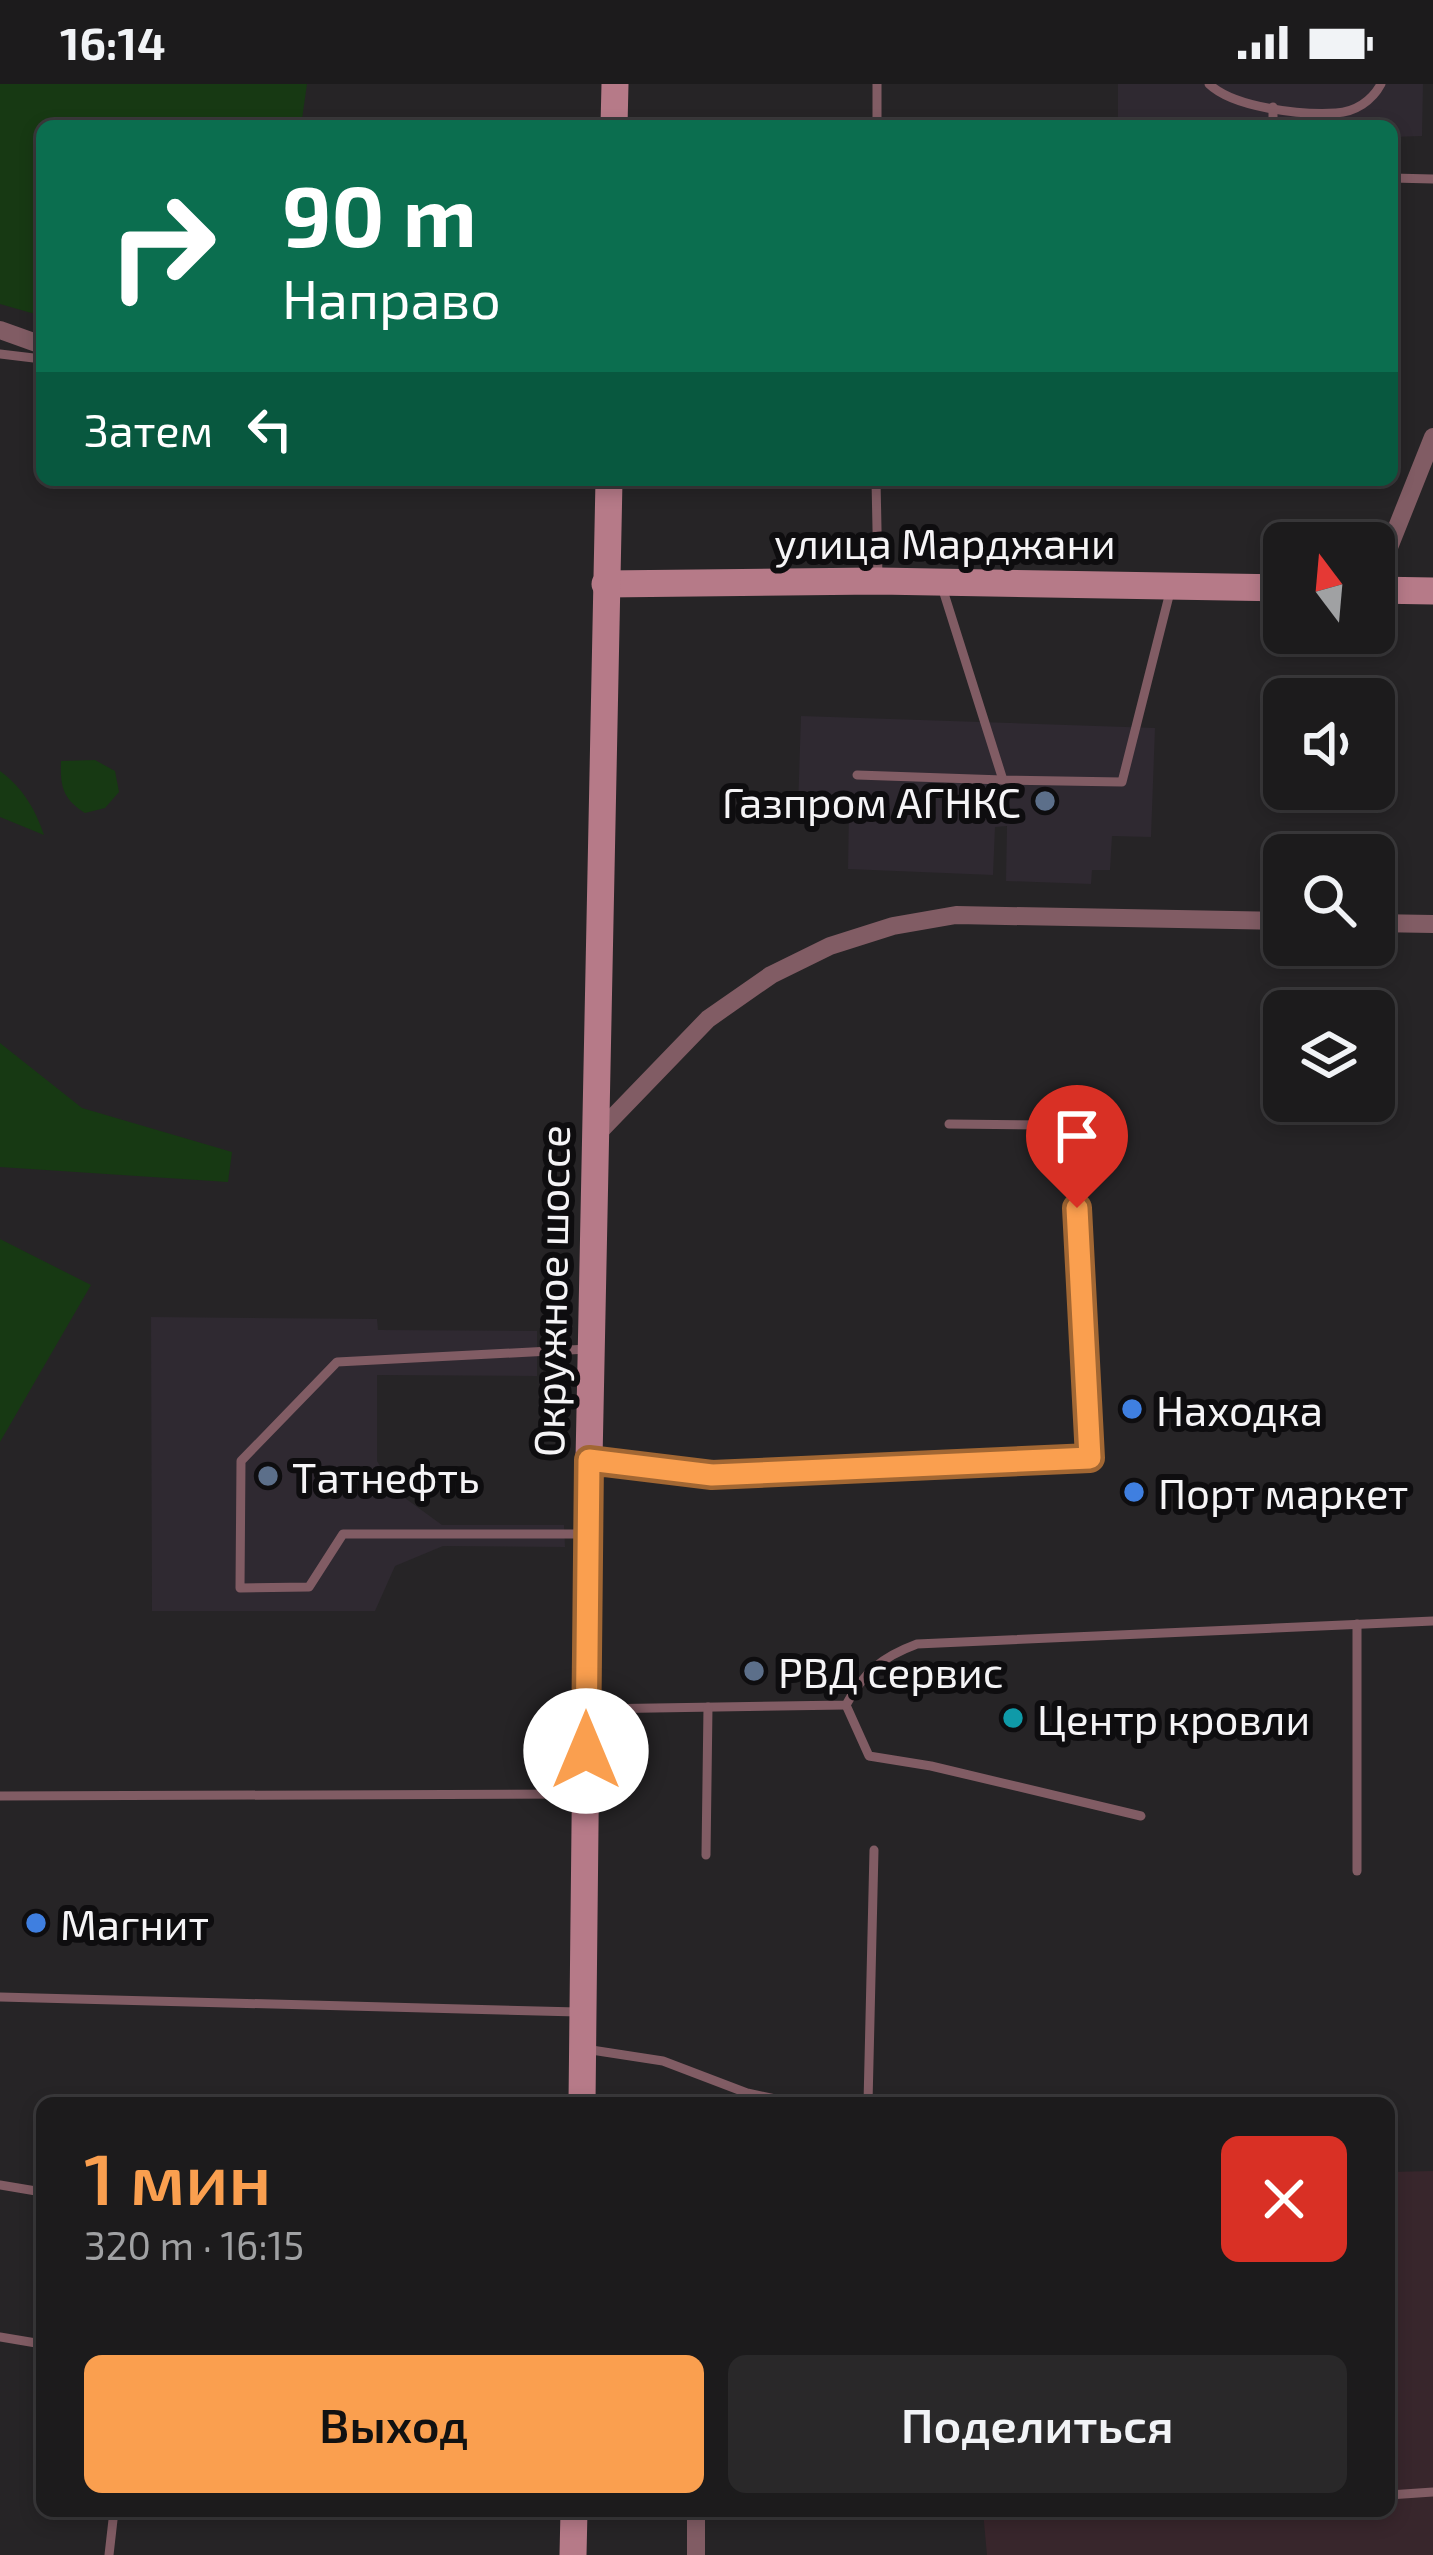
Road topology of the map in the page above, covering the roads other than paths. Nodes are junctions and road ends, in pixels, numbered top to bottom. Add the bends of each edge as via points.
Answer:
1 (615, 84) edge
2 (877, 84) edge
3 (1210, 84) edge
4 (1381, 84) edge
5 (1273, 106) junction
6 (614, 120) edge
7 (877, 120) edge
8 (1273, 120) edge
9 (1398, 178) edge
10 (1433, 178) edge
11 (0, 330) edge
12 (36, 343) edge
13 (0, 354) edge
14 (36, 358) edge
15 (1433, 437) edge
16 (609, 486) edge
17 (875, 486) edge
18 (1395, 534) edge
19 (878, 581) junction
20 (941, 582) junction
21 (605, 584) junction
22 (1172, 586) junction
23 (1263, 588) edge
24 (1395, 589) edge
25 (1433, 591) edge
26 (857, 775) dead end
27 (1003, 780) junction
28 (1263, 921) edge
29 (1395, 923) edge
30 (1433, 924) edge
31 (949, 1124) dead end
32 (595, 1136) junction
33 (593, 1349) junction
34 (589, 1460) junction
35 (588, 1534) junction
36 (1433, 1621) edge
37 (1357, 1624) junction
38 (846, 1705) junction
39 (708, 1707) junction
40 (586, 1708) junction
41 (586, 1794) junction
42 (0, 1796) edge
43 (1141, 1816) dead end
44 (874, 1850) dead end
45 (706, 1856) dead end
46 (1357, 1871) dead end
47 (0, 1997) edge
48 (584, 2012) junction
49 (583, 2048) junction
50 (582, 2097) edge
51 (766, 2097) edge
52 (868, 2097) edge
53 (0, 2185) edge
54 (36, 2191) edge
55 (0, 2337) edge
56 (36, 2343) edge
57 (1433, 2492) edge
58 (1395, 2495) edge
59 (113, 2517) edge
60 (574, 2517) edge
61 (696, 2517) edge
62 (110, 2555) edge
63 (573, 2555) edge
64 (696, 2555) edge

1 - 6 street
2 - 7 lane
3 - 5 lane via 1240,103
4 - 5 lane via 1374,97 1338,113
5 - 8 lane
9 - 10 lane
11 - 12 street
13 - 14 lane
15 - 18 street
16 - 21 street, Окружное шоссе
17 - 19 lane
19 - 20 street, улица Марджани
19 - 21 street, улица Марджани
20 - 22 street, улица Марджани
20 - 27 lane
21 - 32 street, Окружное шоссе
22 - 23 street, улица Марджани
22 - 27 lane via 1122,782
24 - 25 street
26 - 27 lane
28 - 32 street via 956,915 830,946 724,1008
29 - 30 street
31 - 34 lane via 1049,1125 1072,1152 1090,1458 712,1475
32 - 33 street, Окружное шоссе
33 - 34 street, Окружное шоссе
33 - 35 lane via 337,1362 242,1461 241,1588 309,1588 343,1534
34 - 35 street, Окружное шоссе
35 - 40 street, Окружное шоссе
36 - 37 lane
37 - 38 lane via 917,1644 862,1676
37 - 46 lane
38 - 39 lane
38 - 43 lane via 869,1756
39 - 40 lane
39 - 45 lane
40 - 41 street, Окружное шоссе
41 - 42 lane
41 - 48 street, Окружное шоссе
44 - 52 lane
47 - 48 lane
48 - 49 street, Окружное шоссе
49 - 50 street, Окружное шоссе
49 - 51 lane via 663,2061
53 - 54 lane
55 - 56 lane
57 - 58 lane
59 - 62 lane
60 - 63 street
61 - 64 street

